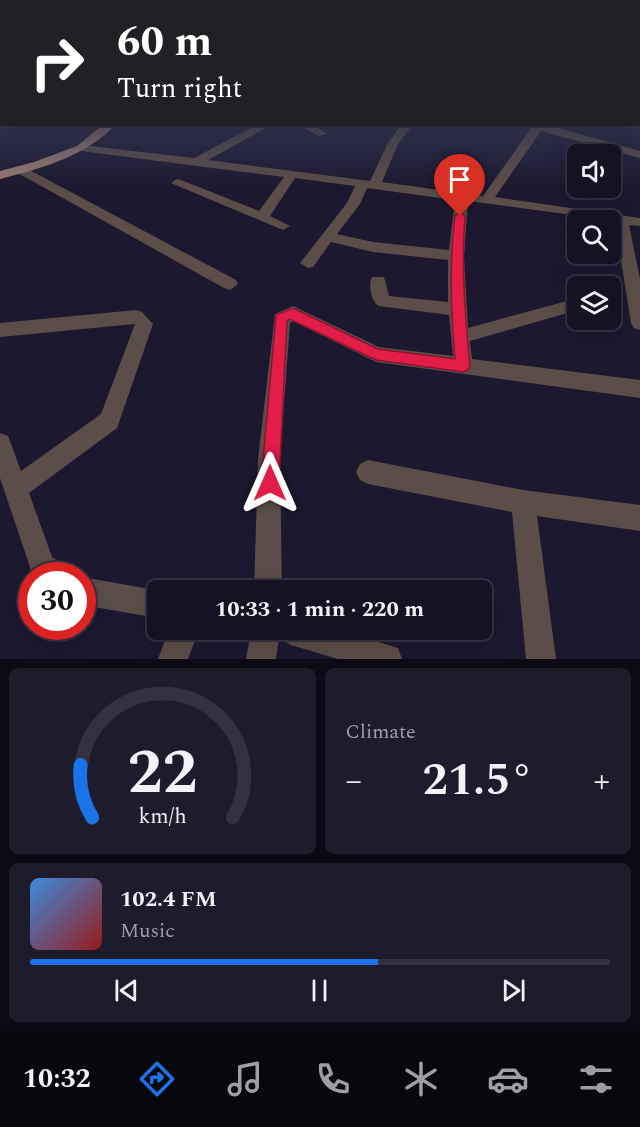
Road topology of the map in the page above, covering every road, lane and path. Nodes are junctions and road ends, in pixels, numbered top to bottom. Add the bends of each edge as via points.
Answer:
1 (540, 126) edge
2 (108, 127) edge
3 (263, 127) edge
4 (308, 127) edge
5 (406, 127) edge
6 (543, 127) edge
7 (323, 134) dead end
8 (81, 148) junction
9 (640, 155) edge
10 (196, 162) junction
11 (22, 170) junction
12 (0, 175) edge
13 (291, 176) junction
14 (223, 182) junction
15 (177, 183) dead end
16 (368, 185) junction
17 (462, 195) junction
18 (487, 199) junction
19 (567, 211) edge
20 (262, 217) junction
21 (621, 219) joint
22 (640, 222) edge
23 (283, 226) dead end
24 (328, 237) junction
25 (456, 256) junction
26 (308, 263) dead end
27 (378, 281) dead end
28 (230, 284) dead end
29 (567, 307) edge
30 (457, 309) junction
31 (640, 323) edge
32 (0, 330) edge
33 (460, 337) junction
34 (463, 366) junction
35 (640, 389) edge
36 (0, 444) edge
37 (368, 472) dead end
38 (15, 489) junction
39 (522, 502) junction
40 (640, 518) edge
41 (41, 562) edge
42 (268, 580) edge
43 (96, 593) edge
44 (147, 602) edge
45 (180, 640) edge
46 (264, 640) edge
47 (324, 640) edge
48 (173, 659) edge
49 (261, 659) edge
50 (387, 659) edge
51 (541, 659) edge

1 - 18 street
2 - 8 main road
3 - 10 street
4 - 7 street
5 - 16 street
6 - 9 street
8 - 10 street
8 - 11 main road
10 - 14 street
11 - 12 main road
11 - 28 street
13 - 14 street
13 - 16 street
13 - 20 street
14 - 15 street
14 - 20 street
16 - 17 street
16 - 24 street
17 - 18 street
17 - 25 street
18 - 19 street
20 - 23 street
21 - 22 street
21 - 31 street
24 - 25 street
24 - 26 street
25 - 30 street
27 - 30 street via 381,300 385,302
29 - 33 street
30 - 33 street
32 - 38 street via 140,321 110,421
33 - 34 street
34 - 35 street
34 - 42 street via 376,354 293,313 281,319 269,459
36 - 38 street
37 - 39 street
38 - 41 street
39 - 40 street
39 - 51 street
43 - 44 street
45 - 48 street
46 - 49 street
47 - 50 street

